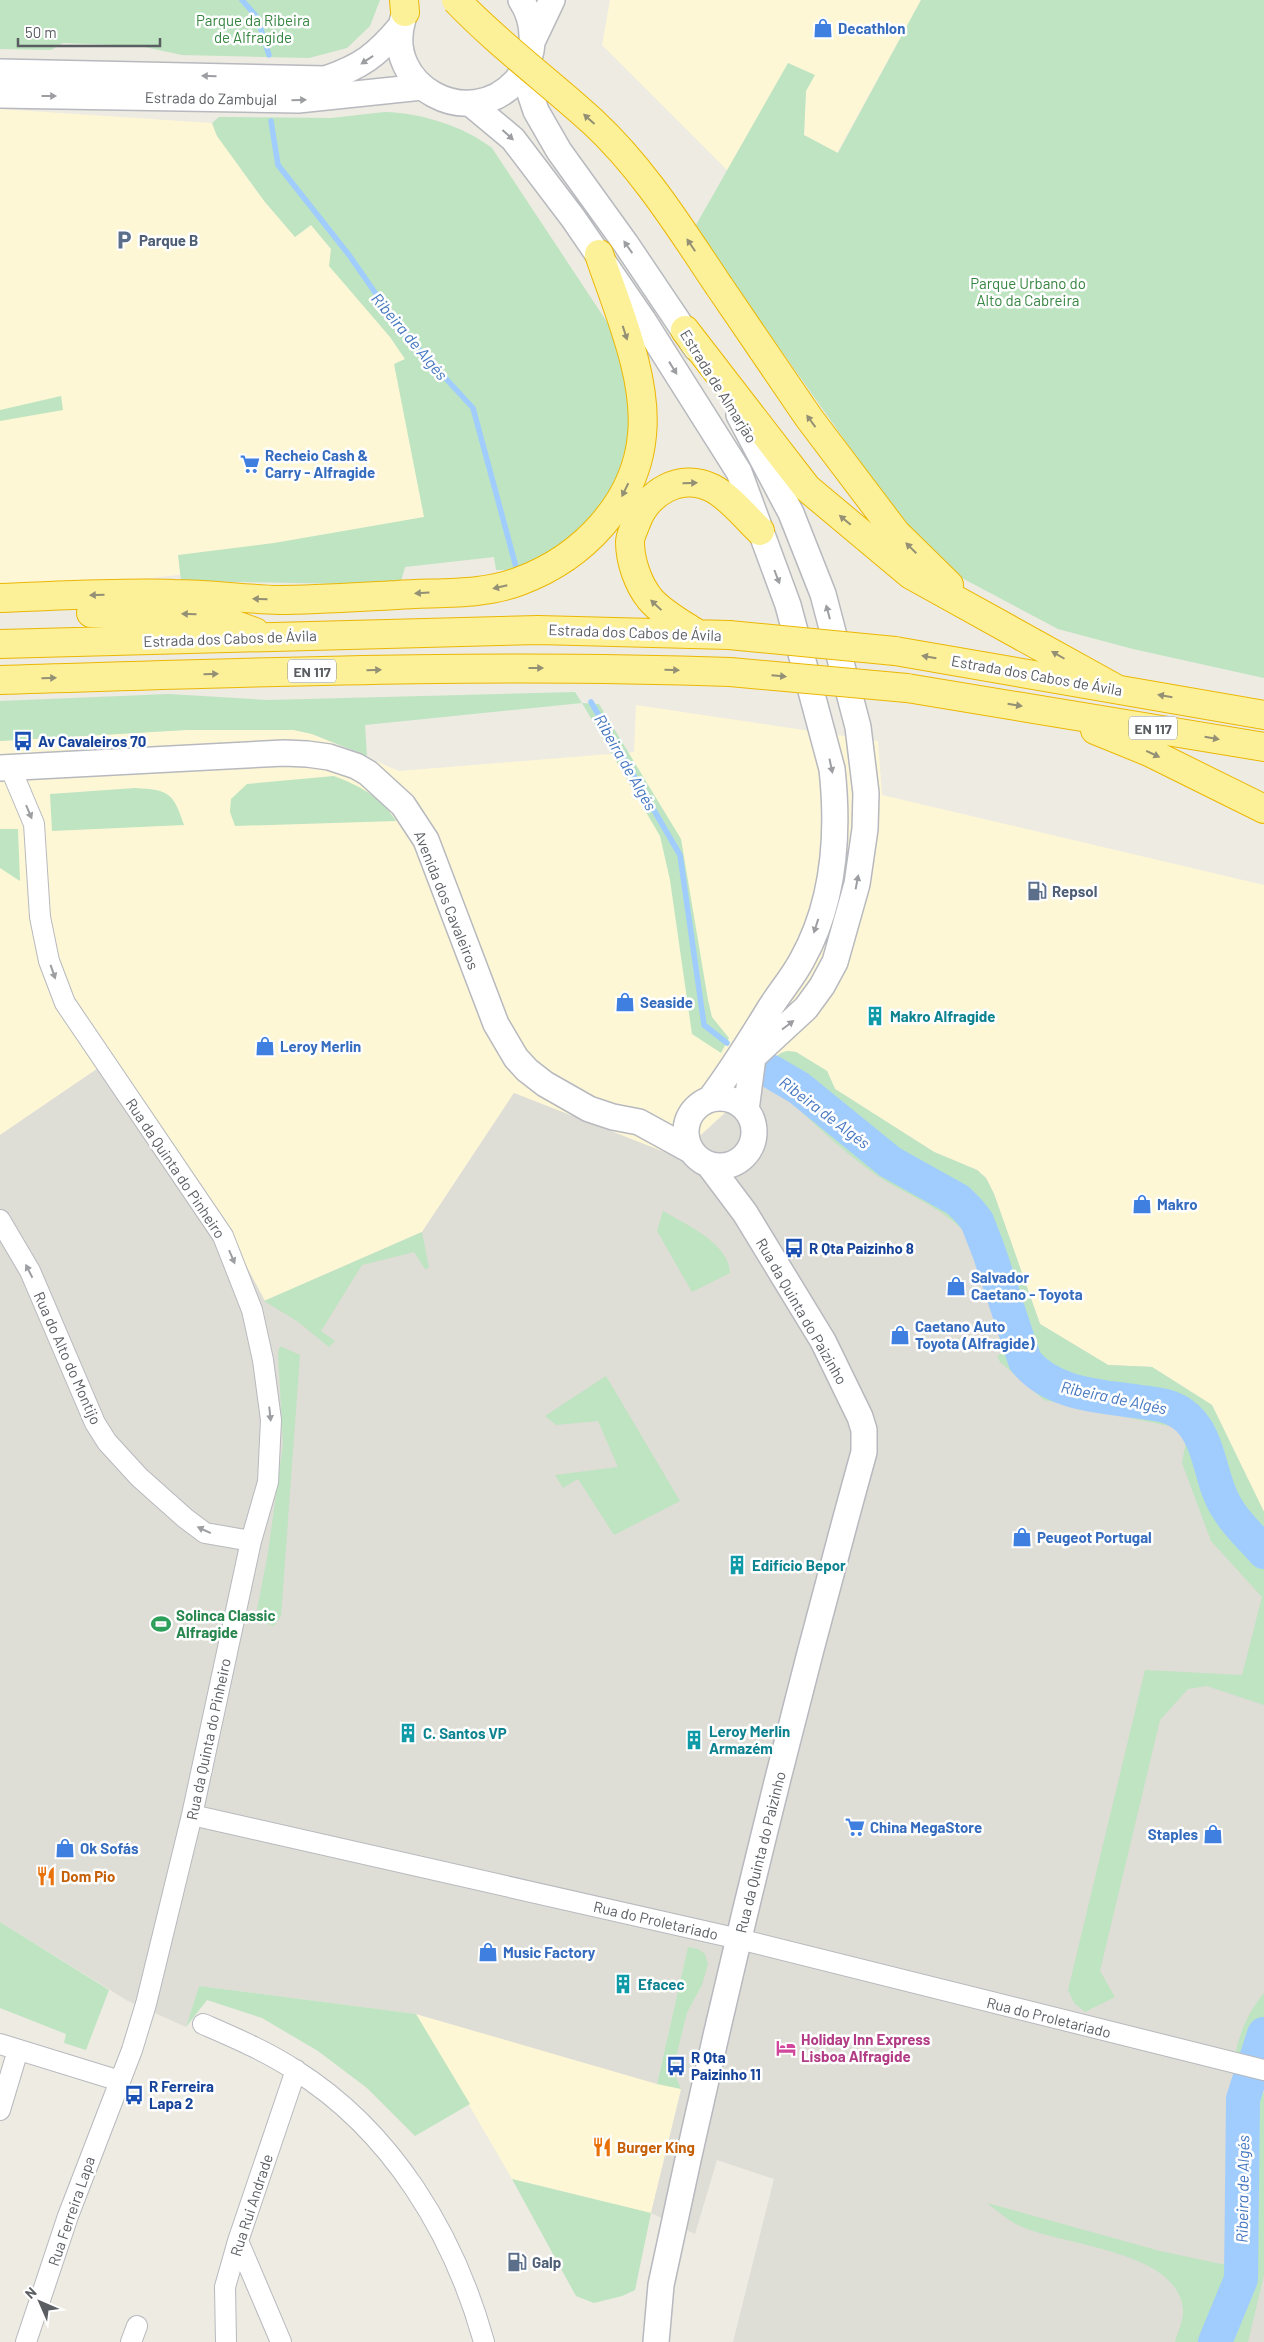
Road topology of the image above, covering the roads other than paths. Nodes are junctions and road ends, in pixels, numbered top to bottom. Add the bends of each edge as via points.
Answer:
1 (456, 0) edge
2 (520, 0) edge
3 (552, 0) edge
4 (406, 9) edge
5 (533, 40) junction
6 (0, 72) edge
7 (523, 72) junction
8 (422, 87) junction
9 (0, 95) edge
10 (471, 104) junction
11 (599, 254) junction
12 (685, 330) junction
13 (760, 531) junction
14 (0, 598) edge
15 (972, 607) junction
16 (0, 615) edge
17 (696, 633) junction
18 (269, 638) junction
19 (0, 644) edge
20 (0, 680) edge
21 (1115, 688) junction
22 (1043, 710) junction
23 (1264, 715) edge
24 (1264, 747) edge
25 (5, 767) edge
26 (1264, 809) edge
27 (702, 1104) junction
28 (746, 1110) junction
29 (639, 1122) junction
30 (699, 1158) junction
31 (743, 1158) junction
32 (746, 1213) junction
33 (0, 1220) edge
34 (252, 1541) junction
35 (192, 1814) junction
36 (739, 1939) junction
37 (204, 2024) dead end
38 (9, 2047) edge
39 (296, 2070) junction
40 (1264, 2070) edge
41 (120, 2081) junction
42 (0, 2110) edge
43 (238, 2242) junction
44 (661, 2285) junction
45 (26, 2342) edge
46 (226, 2342) edge
47 (282, 2342) edge
48 (484, 2342) edge
49 (638, 2342) edge
50 (656, 2342) edge

15 -> 1 highway, bridge via 896,533 809,418 647,180 592,121 483,29
2 - 5 street via 531,23
3 - 5 street
4 -> 6 street, Estrada do Zambujal via 370,59 325,79
4 - 8 street via 400,40 403,58 410,74
5 - 7 street
7 - 10 street via 509,88 491,99
12 -> 7 street, Estrada de Almarjão via 559,151 536,111
9 -> 8 street, Estrada do Zambujal via 298,100
8 - 10 street via 453,103
10 -> 11 street, Estrada de Almarjão via 513,139
11 -> 13 street, Estrada de Almarjão via 738,472
11 -> 14 highway via 638,373 642,396 642,437 627,487 610,516 582,545 550,568 518,582 486,590 278,600 176,594
15 -> 12 highway via 911,575 807,488
28 -> 12 street, Estrada de Almarjão via 753,1057 806,1008 835,962 857,884 865,829 866,793 858,727 823,594 791,513 749,430
17 -> 13 highway via 650,598 634,568 630,540 641,510 652,496 667,486 699,483 713,488
13 -> 27 street, Estrada de Almarjão via 788,605 832,769 834,852 828,888 812,941 729,1075
21 -> 15 highway
18 -> 16 highway via 208,615
17 - 18 highway, Estrada dos Cabos de Ávila / EN 117 via 538,630
21 -> 17 highway, Estrada dos Cabos de Ávila / EN 117, bridge via 894,651
18 - 19 highway, Estrada dos Cabos de Ávila / EN 117
20 -> 22 highway, EN 117, bridge via 459,668 623,668 730,672 907,688
23 -> 21 highway, Estrada dos Cabos de Ávila / EN 117
22 -> 24 highway, EN 117
22 -> 26 highway via 1149,752
25 - 29 street, Avenida dos Cavaleiros via 284,753 321,756 356,766 395,796 418,826 442,878 496,1024 516,1058 545,1084 574,1102 613,1117
25 -> 34 street, Rua da Quinta do Pinheiro via 34,824 40,917 49,961 65,1003 223,1236 252,1310 271,1420 268,1482
27 - 28 street via 723,1098 736,1101
27 - 29 street, Avenida dos Cavaleiros
27 - 30 street via 687,1122 685,1136
28 - 31 street via 753,1122 754,1135 751,1148
29 - 30 street, Avenida dos Cavaleiros
30 - 31 street via 727,1166
30 - 32 street, Rua da Quinta do Paizinho
31 - 32 street, Rua da Quinta do Paizinho
32 - 36 street, Rua da Quinta do Paizinho via 841,1377 864,1430 864,1452
34 -> 33 street, Rua do Alto do Montijo via 205,1532 139,1478 107,1442 95,1423 30,1271
34 - 35 street, Rua da Quinta do Pinheiro
35 - 36 street, Rua do Proletariado
35 - 41 street, Rua da Quinta do Pinheiro via 146,2004
36 - 40 street, Rua do Proletariado
36 - 44 street, Rua da Quinta do Paizinho
37 - 39 street
38 - 41 street
38 - 42 street
39 - 43 street, Rua Rui Andrade
39 - 48 street via 338,2101 368,2130 418,2194 451,2250
41 - 45 street, Rua Ferreira Lapa via 68,2216
43 - 46 street, Rua Rui Andrade via 225,2287
43 - 47 street
44 - 49 street, Rua da Quinta do Paizinho
44 - 50 street, Rua da Quinta do Paizinho

